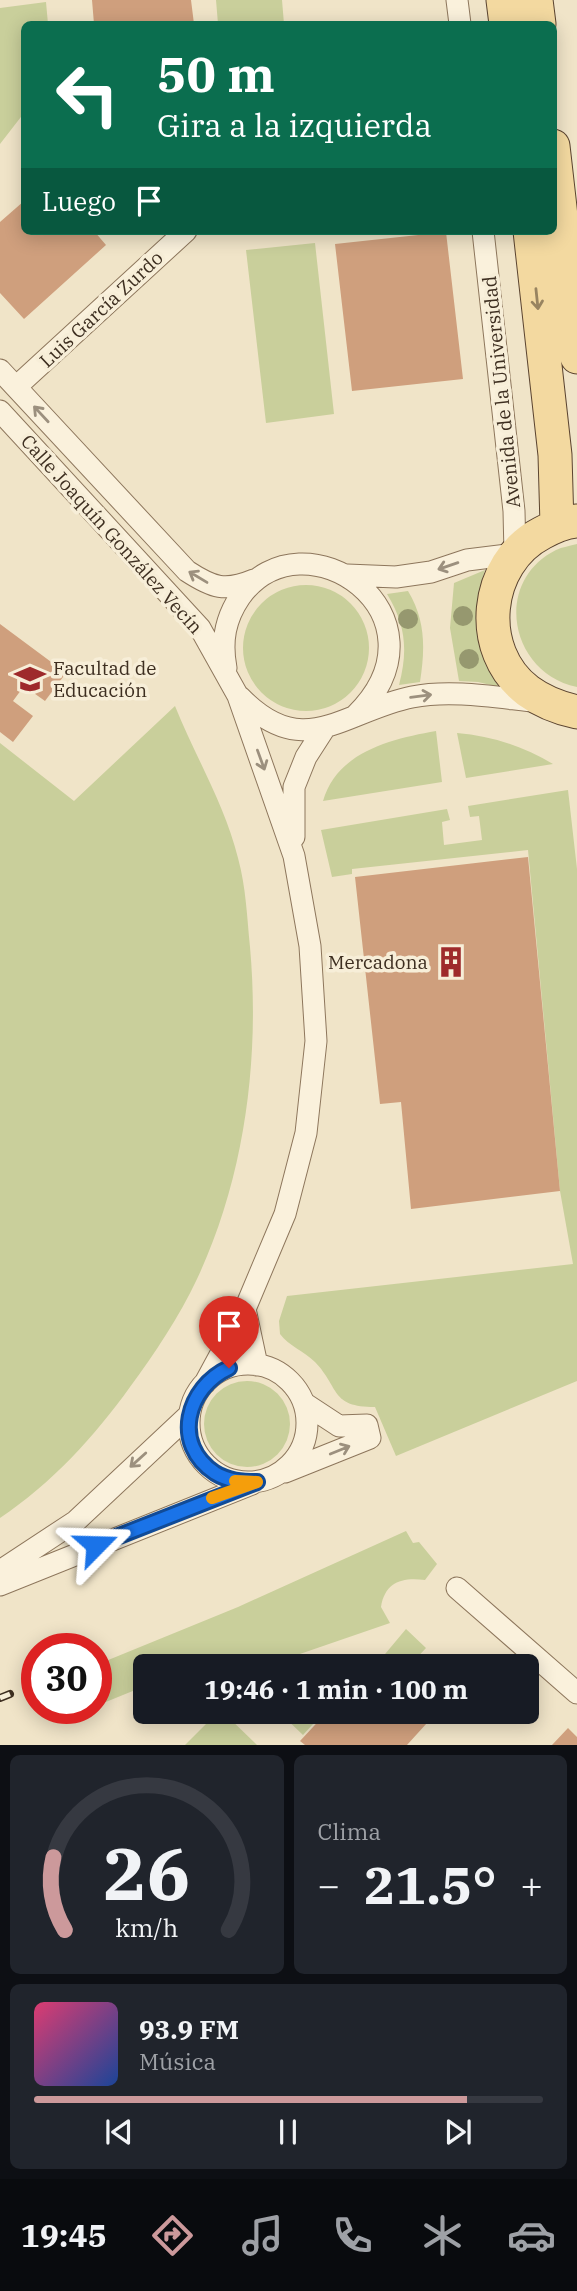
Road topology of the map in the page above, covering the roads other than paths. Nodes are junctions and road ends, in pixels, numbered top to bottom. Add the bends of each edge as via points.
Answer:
1 (457, 0) edge
2 (503, 0) edge
3 (537, 0) edge
4 (460, 21) edge
5 (506, 21) edge
6 (539, 21) edge
7 (557, 181) edge
8 (182, 235) edge
9 (483, 235) edge
10 (530, 235) edge
11 (577, 357) edge
12 (0, 370) edge
13 (16, 387) junction
14 (0, 411) edge
15 (567, 523) edge
16 (515, 554) junction
17 (347, 575) junction
18 (262, 577) junction
19 (227, 673) junction
20 (238, 696) junction
21 (569, 711) edge
22 (356, 715) junction
23 (324, 729) junction
24 (294, 856) junction
25 (245, 1309) junction
26 (257, 1365) junction
27 (205, 1382) junction
28 (304, 1403) junction
29 (189, 1415) junction
30 (267, 1479) junction
31 (0, 1572) edge
32 (0, 1585) edge
33 (457, 1588) dead end
34 (577, 1693) edge

1 - 4 street
2 - 5 main road
3 - 6 main road
7 - 11 main road
8 - 13 street, Luis García Zurdo
9 - 16 street, Avenida de la Universidad
10 -> 15 main road
12 - 13 street, Calle Joaquín González Vecín
18 -> 13 street, Calle Joaquín González Vecín via 225,588 187,571
14 - 19 street, Calle Joaquín González Vecín via 200,628
15 - 16 main road via 531,538
16 -> 17 street via 467,559 431,572 396,577
16 - 21 main road via 499,580 493,603 498,651 526,690
17 - 18 street via 326,566 304,564 282,567
17 - 22 street via 366,589 388,630 384,677 373,698
18 - 19 street via 245,591 228,619 223,651
19 - 20 street, Calle Joaquín González Vecín
20 - 23 street via 276,725 300,731
20 -> 24 street, Calle Joaquín González Vecín
22 -> 21 street via 412,697 444,694
22 - 23 street
23 - 24 street, Calle Joaquín González Vecín via 294,787
24 - 25 street, Calle Joaquín González Vecín via 310,946 316,1041 312,1087 298,1170
25 - 26 street
25 - 27 street, Calle Joaquín González Vecín
26 - 27 street via 229,1368
26 - 28 street via 277,1372 293,1385
27 - 29 street, Calle Joaquín González Vecín
28 - 30 street via 307,1424 303,1444 293,1462
30 -> 28 street via 370,1438 367,1425 339,1426
29 - 30 street via 190,1437 199,1457 215,1472 235,1481
29 -> 31 street, Calle Joaquín González Vecín via 76,1521
30 - 32 street
33 - 34 street

